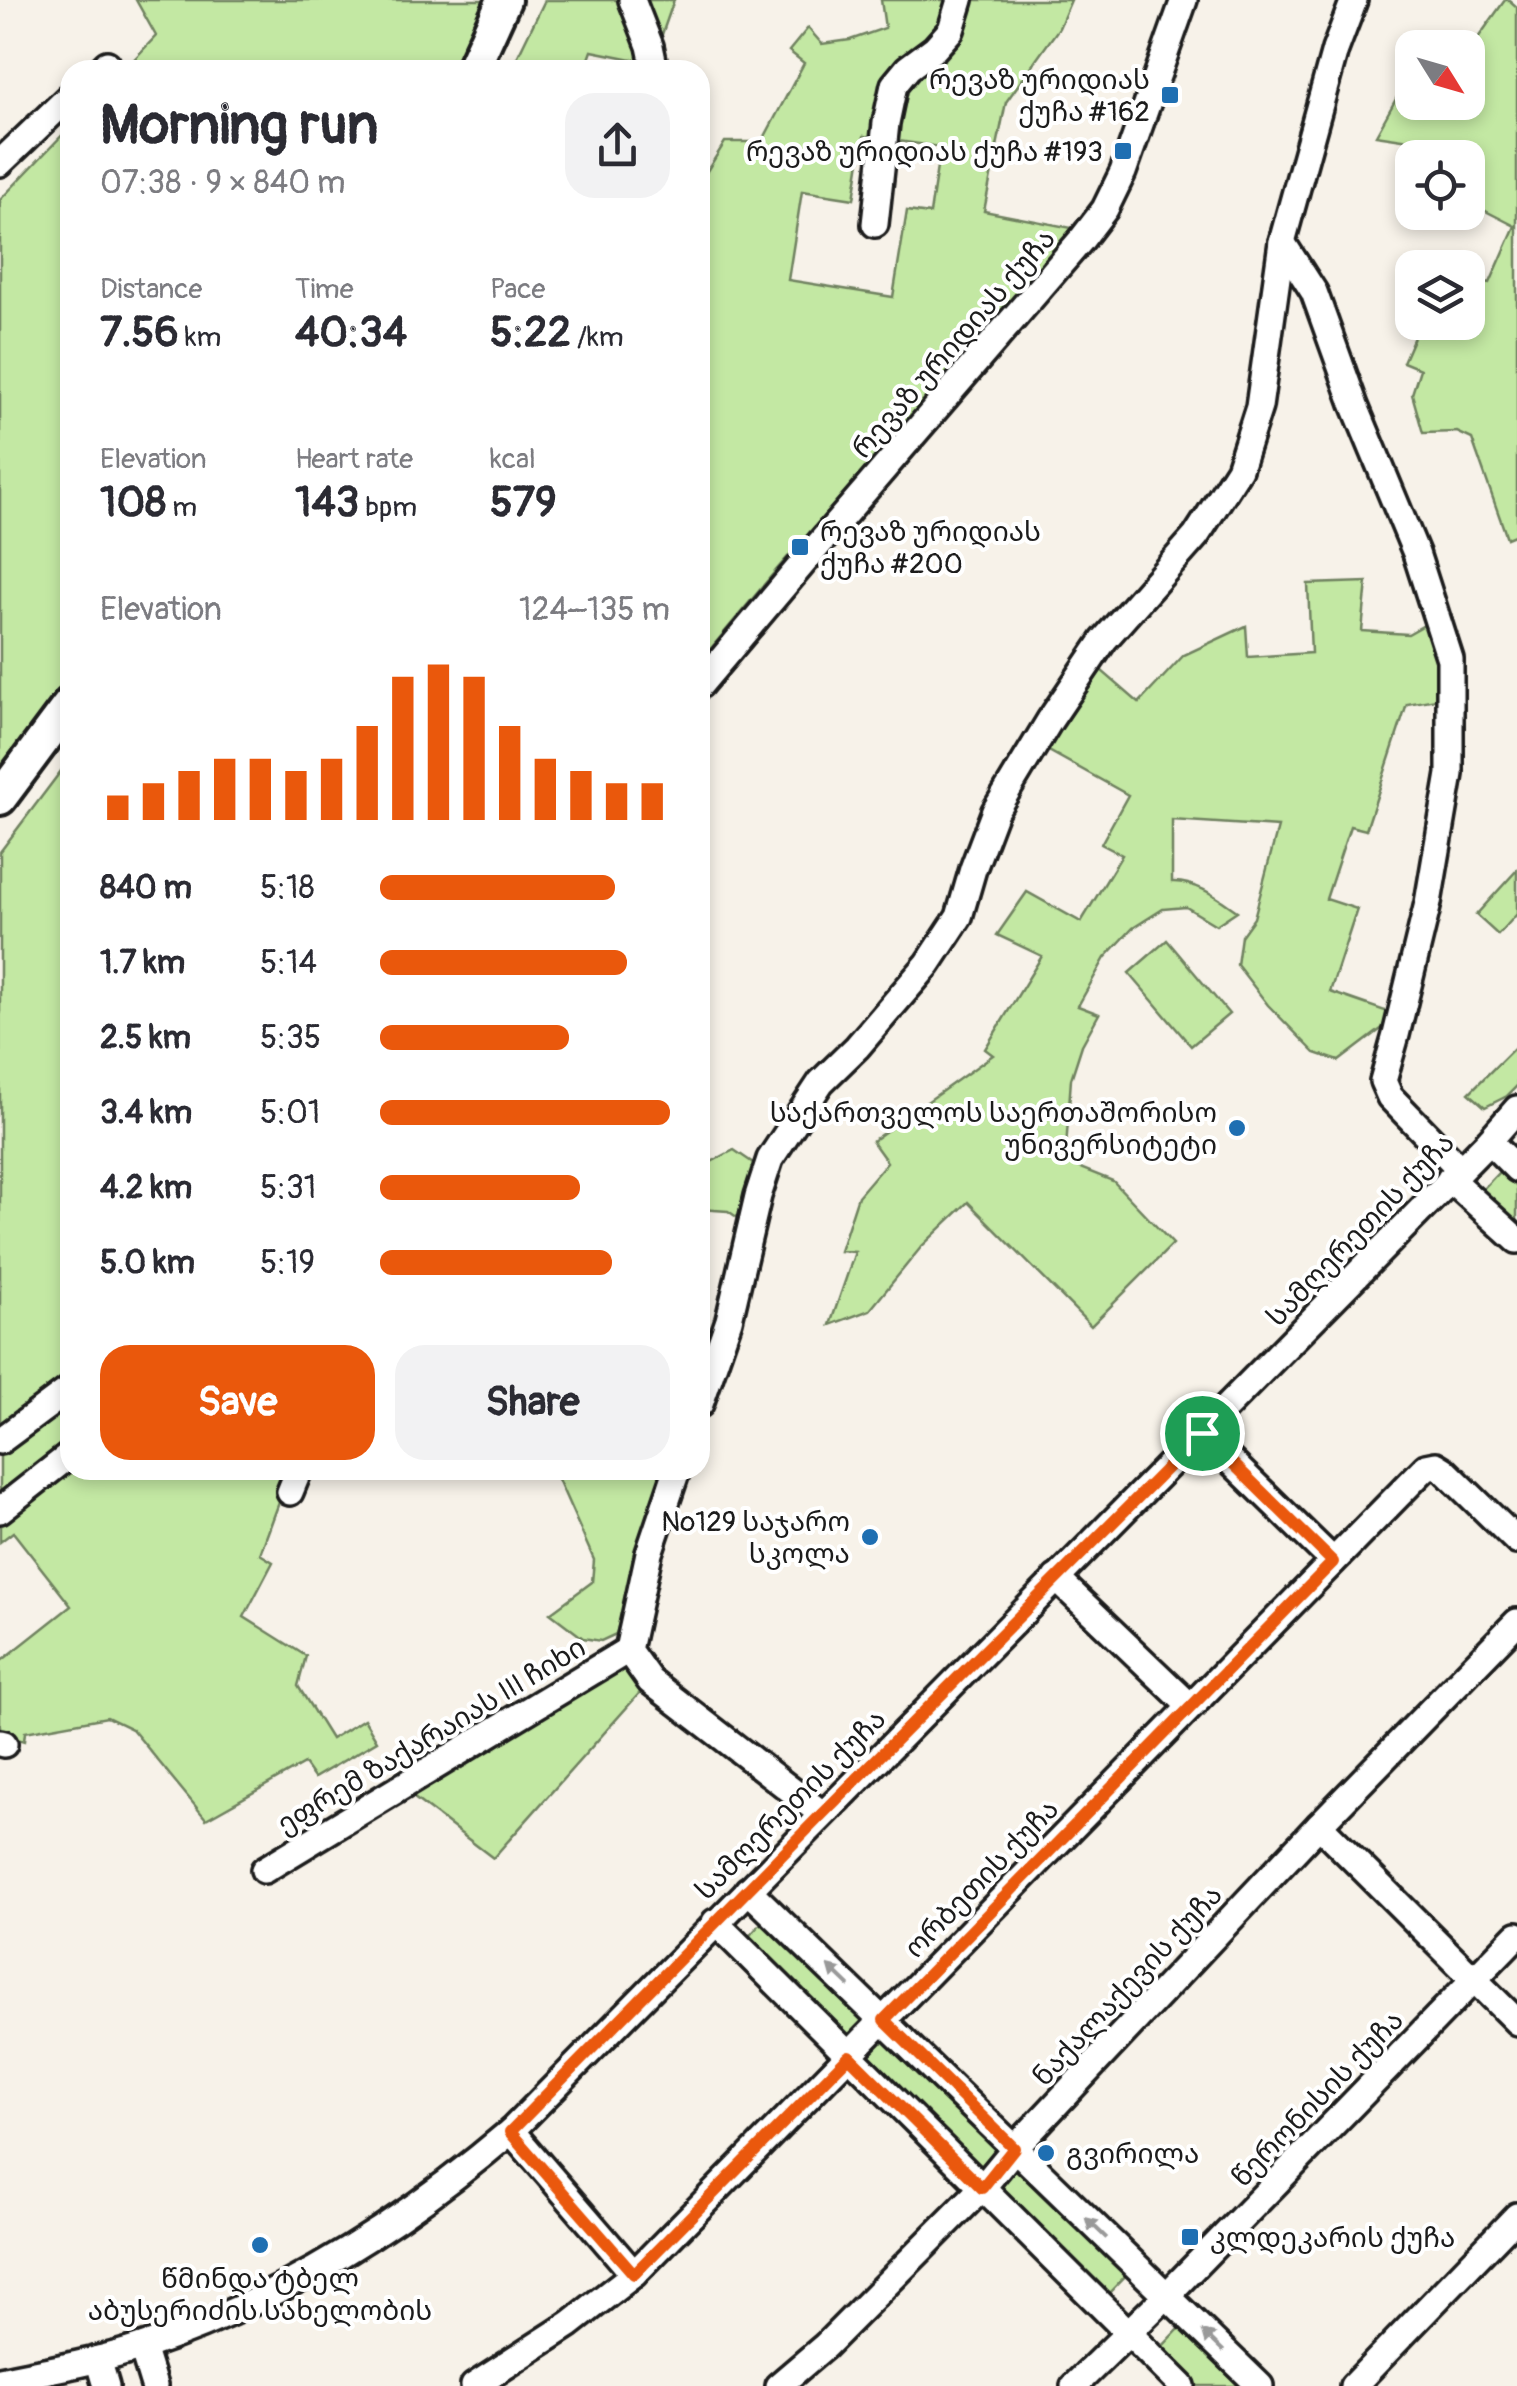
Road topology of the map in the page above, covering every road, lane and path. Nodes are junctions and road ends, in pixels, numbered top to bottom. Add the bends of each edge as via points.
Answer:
1 (504, 0) edge
2 (632, 0) edge
3 (960, 0) edge
4 (1184, 0) edge
5 (1354, 0) edge
6 (477, 60) edge
7 (653, 60) edge
8 (60, 106) edge
9 (0, 164) edge
10 (875, 224) dead end
11 (1282, 242) junction
12 (710, 673) edge
13 (60, 717) edge
14 (0, 798) edge
15 (1517, 1109) edge
16 (1488, 1141) junction
17 (1517, 1168) edge
18 (1455, 1174) junction
19 (1517, 1240) edge
20 (710, 1375) edge
21 (60, 1396) edge
22 (1202, 1433) junction
23 (0, 1441) edge
24 (60, 1463) edge
25 (675, 1480) edge
26 (0, 1510) edge
27 (1515, 1539) edge
28 (1333, 1562) junction
29 (1056, 1578) junction
30 (1517, 1622) edge
31 (628, 1650) junction
32 (1190, 1706) junction
33 (822, 1814) junction
34 (1318, 1825) junction
35 (264, 1870) dead end
36 (748, 1890) junction
37 (715, 1922) junction
38 (1517, 1935) edge
39 (1474, 1980) junction
40 (884, 2020) junction
41 (1517, 2022) edge
42 (849, 2056) junction
43 (510, 2132) junction
44 (1014, 2148) junction
45 (982, 2188) junction
46 (1517, 2216) edge
47 (634, 2274) junction
48 (1166, 2296) junction
49 (1127, 2333) junction
50 (142, 2347) junction
51 (98, 2359) junction
52 (0, 2380) edge
53 (106, 2386) edge
54 (154, 2386) edge
55 (474, 2386) edge
56 (778, 2386) edge
57 (1074, 2386) edge
58 (1182, 2386) edge
59 (1260, 2386) edge
60 (1353, 2386) edge

1 - 6 main road
2 - 7 street
3 - 10 street via 951,30 894,85
4 - 12 street, რევაზ ურიდიას ქუჩა via 1105,209
5 - 11 street
8 - 9 street
11 - 18 street via 1314,292 1416,553 1450,660 1450,774 1428,903 1383,1081
11 - 20 street via 1259,406 1239,469 1196,536 1104,640 1050,720 995,811 959,917 928,964 821,1082 770,1159
13 - 14 main road
15 - 16 street, სამღერეთის ქუჩა
16 - 17 street
16 - 18 street, სამღერეთის ქუჩა
18 - 19 street
18 - 22 street, სამღერეთის ქუჩა
21 - 23 street
22 - 28 street
22 - 29 street, სამღერეთის ქუჩა
24 - 26 street
25 - 31 street via 649,1553
27 - 28 street, ორბეთის ქუჩა via 1436,1465 1426,1467
28 - 32 street, ორბეთის ქუჩა
29 - 32 street
29 - 33 street, სამღერეთის ქუჩა
30 - 34 street, ნაქალაქევის ქუჩა
31 - 33 street via 650,1681
31 - 35 street, ეფრემ ზაქარაიას III ჩიხი
32 - 40 street, ორბეთის ქუჩა
33 - 36 street, სამღერეთის ქუჩა
34 - 39 street
34 - 44 street, ნაქალაქევის ქუჩა
36 - 37 street, სამღერეთის ქუჩა
40 -> 36 street
37 - 42 street
37 - 43 street, სამღერეთის ქუჩა
38 - 39 street, წერონისის ქუჩა
39 - 41 street
39 - 48 street, წერონისის ქუჩა
40 - 42 street, ორბეთის ქუჩა
40 - 44 street
42 - 45 street
42 - 47 street, ორბეთის ქუჩა
43 - 47 street
43 - 50 street, სამღერეთის ქუჩა via 396,2221 328,2262 239,2310
44 - 45 street, ნაქალაქევის ქუჩა
48 -> 44 street
45 - 49 street
45 - 56 street, ნაქალაქევის ქუჩა
46 - 60 street
47 - 55 street, ორბეთის ქუჩა
48 - 49 street, წერონისის ქუჩა
59 -> 48 street
49 - 57 street, წერონისის ქუჩა
49 - 58 street
50 - 51 street, სამღერეთის ქუჩა
50 - 54 street
51 - 52 street, სამღერეთის ქუჩა
51 - 53 street

